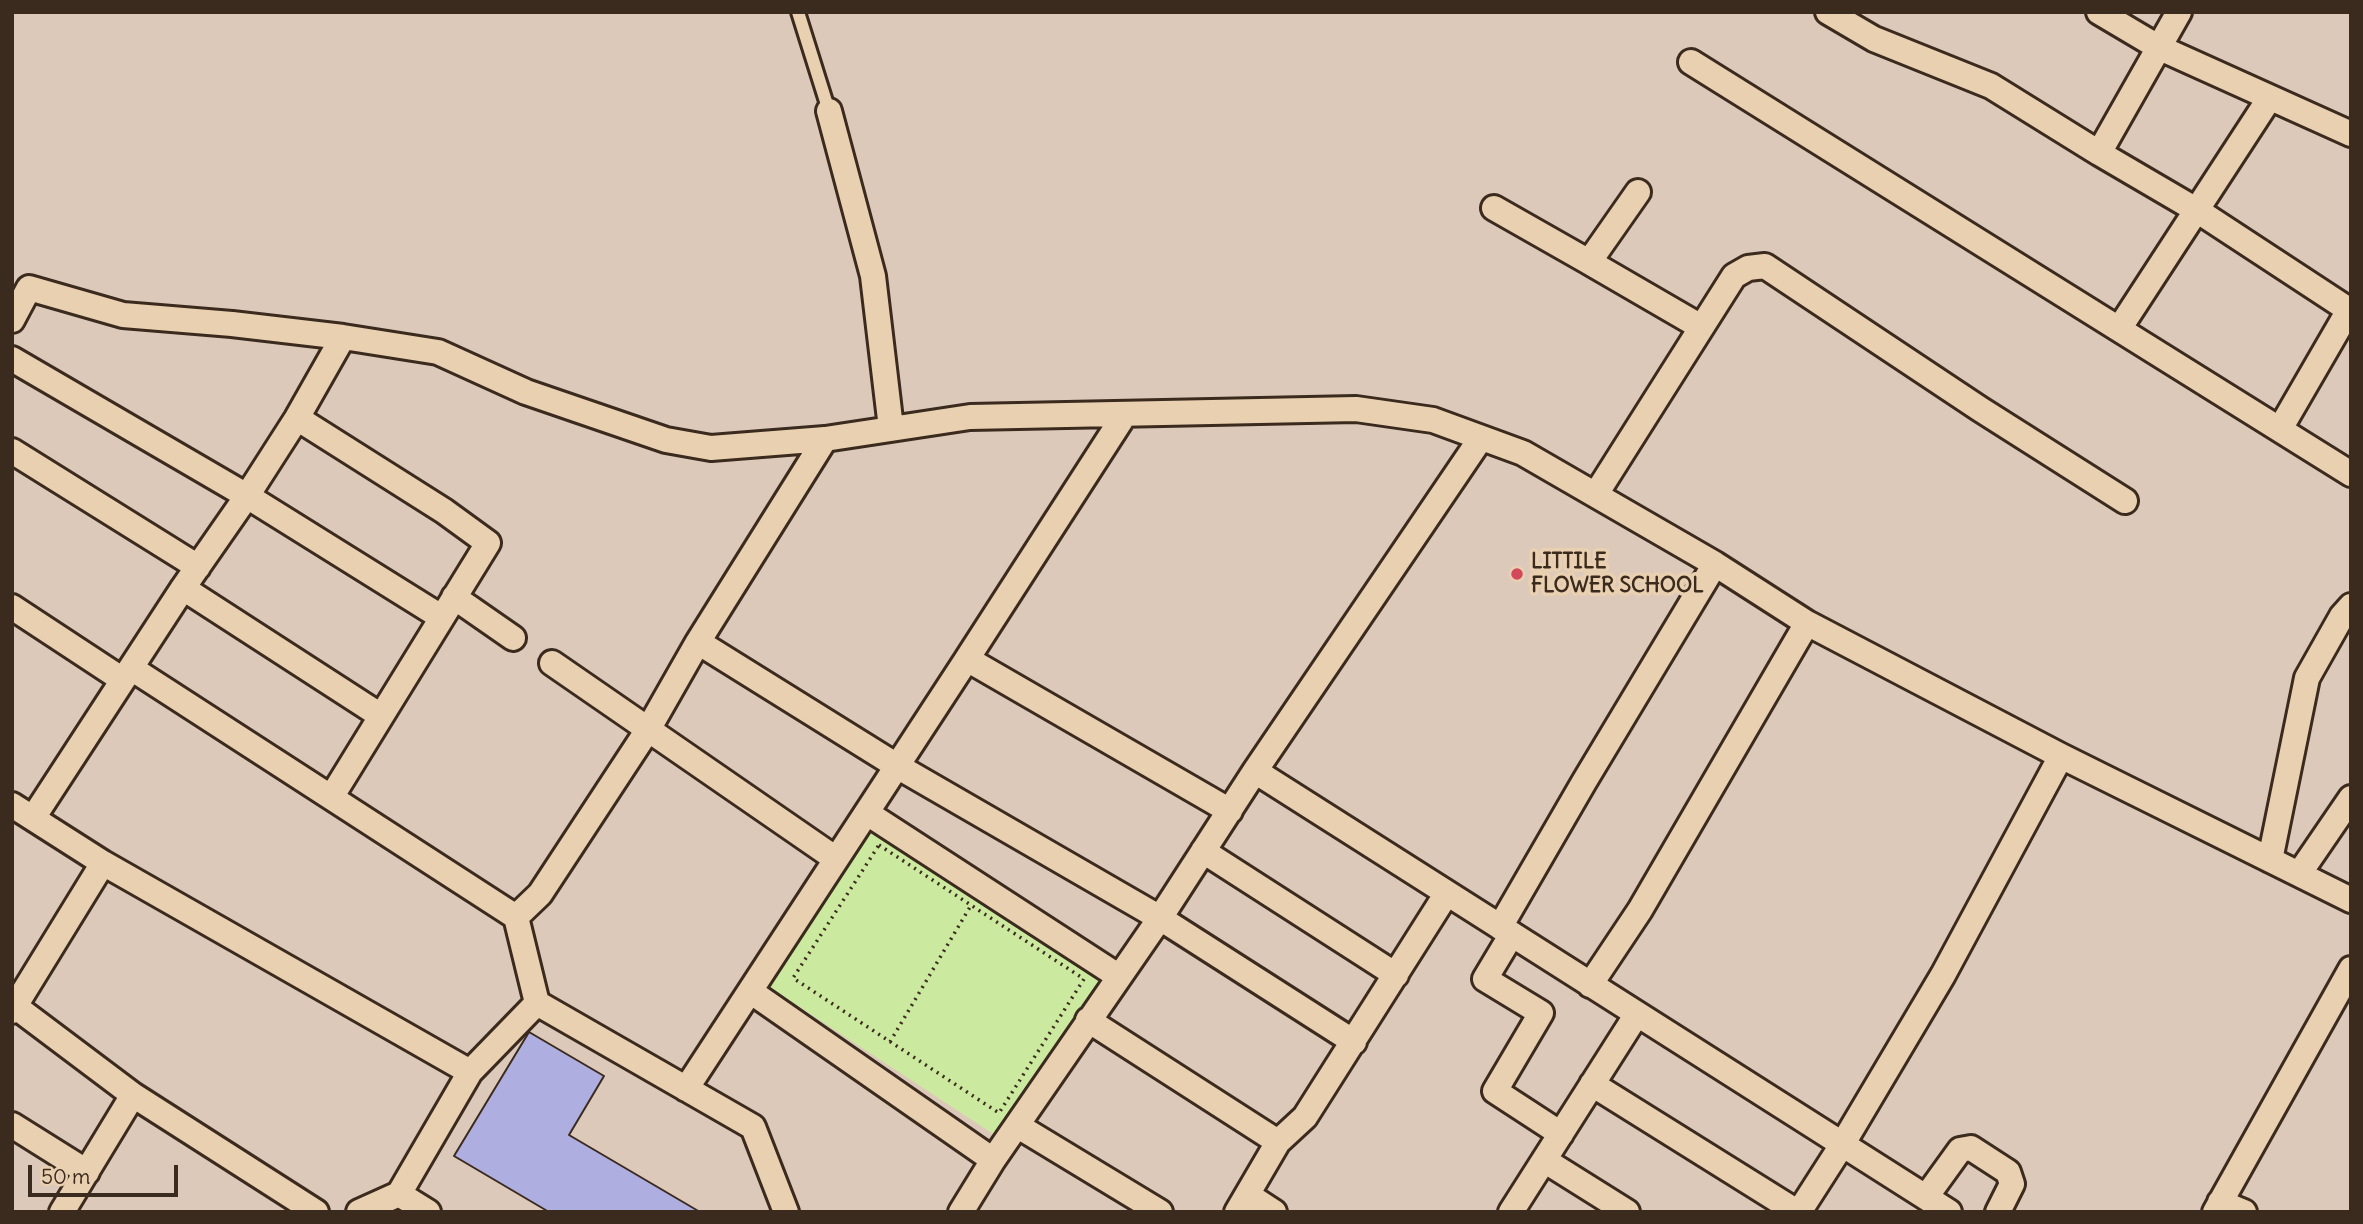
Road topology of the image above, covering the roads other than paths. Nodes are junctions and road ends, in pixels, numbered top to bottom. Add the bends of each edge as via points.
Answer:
1 (798, 12) edge
2 (1828, 12) edge
3 (2099, 12) edge
4 (2179, 12) edge
5 (2158, 47) junction
6 (1691, 62) dead end
7 (2269, 99) junction
8 (829, 111) joint
9 (2351, 134) edge
10 (2099, 153) junction
11 (1637, 192) dead end
12 (1494, 208) dead end
13 (2198, 211) junction
14 (1589, 262) junction
15 (2350, 311) edge
16 (12, 320) edge
17 (1701, 327) junction
18 (2119, 329) junction
19 (343, 337) junction
20 (12, 359) edge
21 (1125, 414) junction
22 (297, 418) junction
23 (891, 428) junction
24 (2280, 429) junction
25 (1481, 438) junction
26 (825, 439) junction
27 (12, 451) edge
28 (2351, 474) edge
29 (1596, 494) junction
30 (247, 496) junction
31 (2125, 501) dead end
32 (1715, 564) junction
33 (198, 567) junction
34 (183, 588) junction
35 (2351, 606) edge
36 (12, 607) edge
37 (447, 607) junction
38 (1807, 623) junction
39 (513, 638) dead end
40 (698, 642) junction
41 (967, 659) junction
42 (552, 663) dead end
43 (127, 674) junction
44 (381, 716) junction
45 (649, 728) junction
46 (2061, 756) junction
47 (897, 766) junction
48 (1255, 771) junction
49 (332, 796) junction
50 (2351, 798) edge
51 (12, 805) edge
52 (1230, 811) junction
53 (867, 813) junction
54 (33, 818) junction
55 (1203, 851) junction
56 (836, 859) junction
57 (2270, 860) junction
58 (103, 863) junction
59 (2299, 874) junction
60 (1447, 893) junction
61 (2351, 900) edge
62 (516, 918) junction
63 (1160, 918) junction
64 (1506, 931) junction
65 (2351, 969) edge
66 (1396, 975) junction
67 (1118, 976) junction
68 (1590, 985) junction
69 (750, 991) junction
70 (537, 1003) junction
71 (13, 1007) edge
72 (1637, 1014) junction
73 (1088, 1020) junction
74 (1354, 1042) junction
75 (470, 1072) junction
76 (1592, 1084) junction
77 (686, 1089) junction
78 (133, 1095) junction
79 (12, 1125) edge
80 (1018, 1126) junction
81 (1561, 1134) junction
82 (1278, 1142) junction
83 (1842, 1145) junction
84 (993, 1160) junction
85 (1544, 1160) junction
86 (87, 1172) junction
87 (399, 1194) junction
88 (1926, 1197) junction
89 (1243, 1203) edge
90 (2217, 1207) edge
91 (62, 1212) edge
92 (316, 1212) edge
93 (359, 1212) edge
94 (428, 1212) edge
95 (786, 1212) edge
96 (961, 1212) edge
97 (1160, 1212) edge
98 (1274, 1212) edge
99 (1511, 1212) edge
100 (1627, 1212) edge
101 (1798, 1212) edge
102 (1949, 1212) edge
103 (1998, 1212) edge
104 (2244, 1212) edge

1 - 8 lane
2 - 10 street via 1874,38 1991,86
3 - 5 street
4 - 5 street
5 - 7 street
5 - 10 street
6 - 18 street
7 - 9 street
7 - 13 street
8 - 23 street via 873,276
10 - 13 street
11 - 14 street
12 - 14 street
13 - 15 street
13 - 18 street
14 - 17 street
15 - 24 street
16 - 19 street via 29,288 123,315
17 - 29 street
17 - 31 street via 1734,276 1765,266
18 - 24 street
19 - 22 street
19 - 26 street via 438,352 526,392 666,440 711,448
20 - 30 street
21 - 23 street via 970,417
21 - 25 street via 1356,408 1433,420
21 - 41 street
22 - 30 street
22 - 37 street via 488,543
23 - 26 street
24 - 28 street
25 - 29 street via 1523,453
25 - 48 street
26 - 40 street
27 - 33 street
29 - 32 street
30 - 33 street
30 - 37 street
32 - 38 street
32 - 64 street via 1591,771
33 - 34 street
34 - 43 street
34 - 44 street
35 - 57 street via 2307,678
36 - 43 street
37 - 39 street
37 - 44 street
38 - 46 street
38 - 68 street via 1640,910
40 - 45 street
40 - 47 street
41 - 47 street
41 - 52 street
42 - 45 street
43 - 49 street
43 - 54 street
44 - 49 street
45 - 56 street
45 - 62 street via 540,894
46 - 57 street
46 - 83 street via 1943,975
47 - 53 street
47 - 63 street
48 - 52 street
48 - 60 street
49 - 62 street
50 - 59 street
51 - 54 street
52 - 55 street
53 - 56 street
53 - 67 street
54 - 58 street
55 - 63 street
55 - 66 street
56 - 69 street
57 - 59 street
58 - 71 street
58 - 75 street
59 - 61 street
60 - 64 street
60 - 66 street
62 - 70 street
63 - 67 street
63 - 74 street
64 - 68 street
64 - 81 street via 1485,979 1541,1013 1495,1091
65 - 90 street
66 - 74 street
67 - 73 street
68 - 72 street
69 - 77 street
69 - 84 street
70 - 75 street
70 - 77 street
71 - 78 street
72 - 76 street
72 - 83 street
73 - 80 street
73 - 82 street
74 - 82 street via 1305,1117
75 - 87 street
76 - 81 street
76 - 101 street
77 - 95 street via 752,1127
78 - 86 street
78 - 92 street
79 - 86 street
80 - 84 street
80 - 97 street
81 - 85 street
82 - 89 street
83 - 88 street
83 - 101 street
84 - 96 street
85 - 99 street
85 - 100 street
86 - 91 street
87 - 93 street
87 - 94 street
88 - 102 street
88 - 103 street via 1960,1150 1971,1148 2008,1172 2011,1184
89 - 98 street
90 - 104 street

